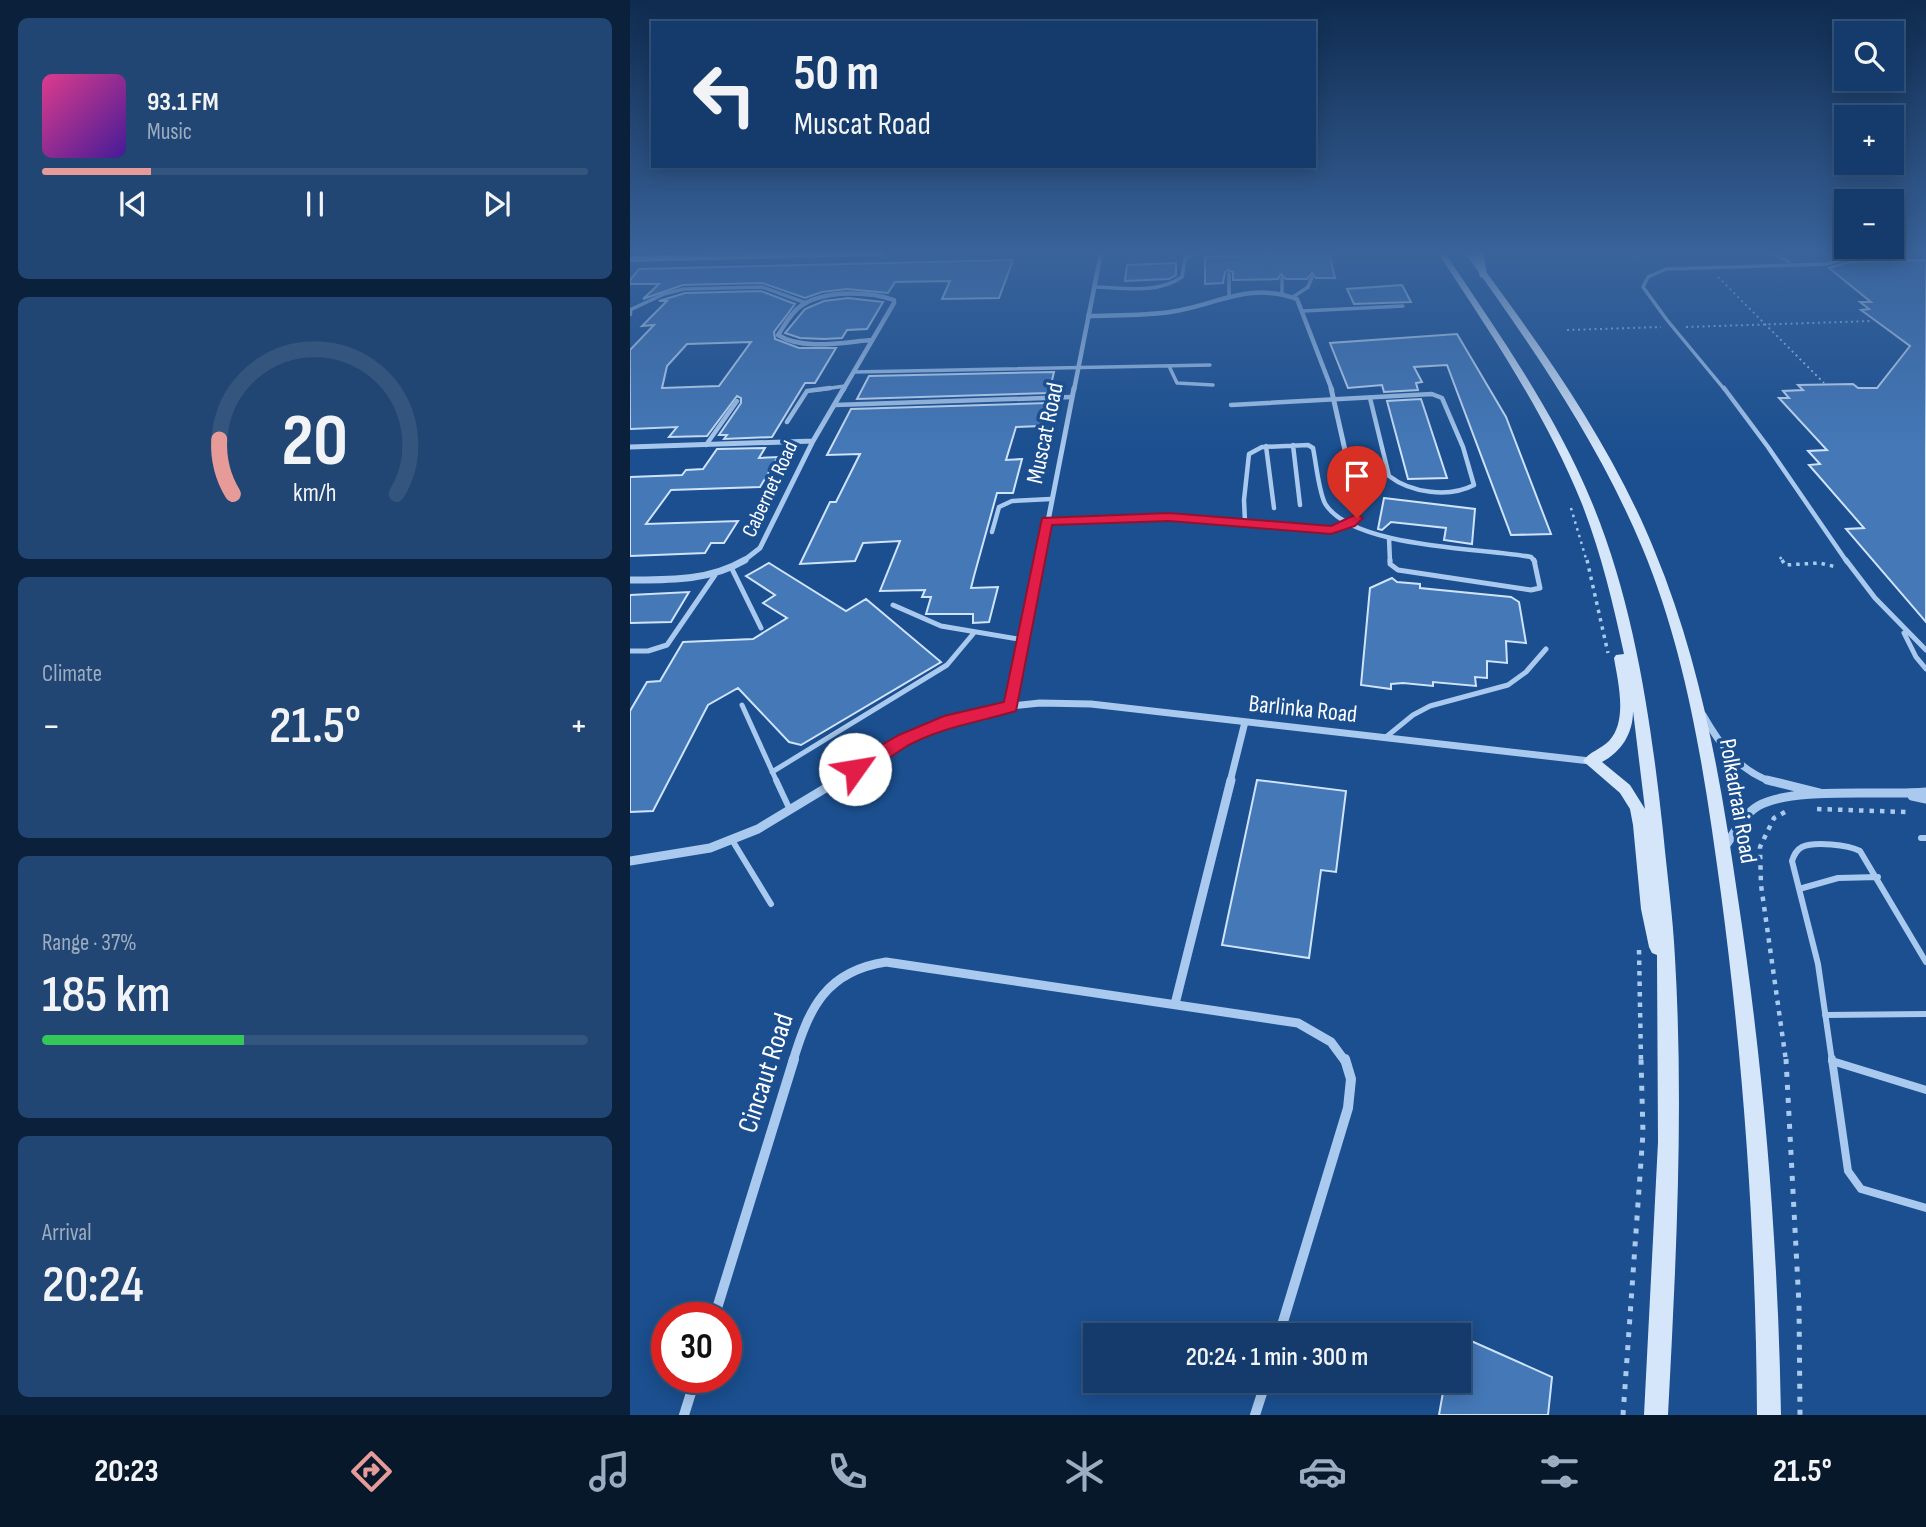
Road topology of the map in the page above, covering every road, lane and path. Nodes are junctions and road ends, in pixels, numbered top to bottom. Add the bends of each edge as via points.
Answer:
1 (790, 319) edge
2 (884, 319) edge
3 (1087, 319) edge
4 (1306, 319) edge
5 (1486, 319) edge
6 (1515, 319) edge
7 (1668, 319) edge
8 (1760, 319) edge
9 (1873, 321) dead end
10 (1765, 324) junction
11 (1674, 327) junction
12 (1567, 330) dead end
13 (872, 340) junction
14 (1210, 365) dead end
15 (1169, 366) junction
16 (1078, 368) junction
17 (854, 372) junction
18 (1824, 383) dead end
19 (1213, 385) dead end
20 (845, 386) junction
21 (1072, 397) junction
22 (1370, 398) junction
23 (737, 401) dead end
24 (1336, 401) junction
25 (835, 405) junction
26 (1231, 405) dead end
27 (787, 422) dead end
28 (813, 442) junction
29 (706, 445) junction
30 (1293, 445) junction
31 (1266, 446) junction
32 (631, 448) edge
33 (1051, 499) junction
34 (1569, 500) dead end
35 (1300, 505) dead end
36 (1273, 508) dead end
37 (1047, 521) junction
38 (1245, 522) junction
39 (1350, 524) junction
40 (992, 533) dead end
41 (1389, 538) junction
42 (1780, 557) dead end
43 (732, 569) junction
44 (1841, 569) dead end
45 (715, 575) junction
46 (630, 580) edge
47 (893, 605) dead end
48 (1619, 606) junction
49 (761, 628) dead end
50 (1903, 630) junction
51 (973, 634) junction
52 (1024, 640) junction
53 (1546, 649) dead end
54 (1926, 650) edge
55 (630, 651) edge
56 (1611, 666) dead end
57 (1926, 669) edge
58 (1694, 695) junction
59 (742, 705) dead end
60 (1011, 706) junction
61 (1245, 722) junction
62 (1386, 737) junction
63 (1590, 761) junction
64 (772, 772) junction
65 (1831, 795) junction
66 (1924, 797) edge
67 (1815, 809) dead end
68 (790, 810) junction
69 (1795, 810) dead end
70 (1906, 812) dead end
71 (732, 839) junction
72 (1724, 849) junction
73 (630, 861) edge
74 (1878, 877) junction
75 (1799, 889) junction
76 (771, 904) dead end
77 (1638, 941) dead end
78 (1926, 962) edge
79 (1667, 975) junction
80 (1175, 1004) junction
81 (1926, 1014) edge
82 (1825, 1015) junction
83 (1832, 1061) junction
84 (1926, 1090) edge
85 (1926, 1208) edge
86 (719, 1302) edge
87 (1283, 1323) edge
88 (691, 1393) edge
89 (1262, 1393) edge
90 (684, 1415) edge
91 (1255, 1415) edge
92 (1623, 1415) edge
93 (1656, 1415) edge
94 (1769, 1415) edge
95 (1800, 1415) edge

1 - 13 street via 778,335 782,340
2 - 13 street
3 - 16 street, Muscat Road
4 - 24 street
5 - 48 main road via 1561,445 1602,545
6 - 58 main road, Polkadraai Road via 1570,395 1615,478 1667,598
7 - 11 lane
8 - 10 path
9 - 10 path
10 - 11 path
10 - 18 path
11 - 12 path
11 - 50 lane via 1744,413 1842,555
13 - 17 street
14 - 15 lane
15 - 16 lane
15 - 19 lane via 1179,383
16 - 17 lane
16 - 21 street, Muscat Road
17 - 20 street
20 - 25 street
20 - 27 lane via 807,391
21 - 25 lane
21 - 33 street, Muscat Road
22 - 22 lane via 1394,481 1421,490 1463,491 1474,485 1441,398 1429,394
22 - 24 lane
23 - 29 lane
24 - 26 lane
24 - 39 street via 1359,512
25 - 28 street
28 - 29 street, Cabernet Road
28 - 43 street, Cabernet Road via 760,548
29 - 32 street, Cabernet Road
30 - 31 lane
30 - 35 lane
30 - 39 lane via 1313,448 1326,505
31 - 36 lane
31 - 38 lane via 1249,454
33 - 37 street, Muscat Road
33 - 40 lane via 1012,501 999,507
34 - 56 path
37 - 38 street via 1169,517
37 - 52 street, Muscat Road
38 - 39 street via 1331,530
39 - 41 lane
41 - 41 lane via 1390,564 1398,569 1540,588 1531,556
42 - 44 path via 1785,565 1828,564
43 - 45 street, Cabernet Road
43 - 49 lane
45 - 46 street, Cabernet Road
45 - 55 lane via 667,645
47 - 51 lane via 932,625
48 - 63 main road via 1628,713 1614,748
48 - 79 main road via 1644,734
50 - 54 lane
50 - 57 lane
51 - 52 lane
51 - 64 lane via 947,665
52 - 60 street, Muscat Road
53 - 62 lane via 1508,685 1430,706
58 - 65 street via 1723,750 1750,773 1776,786
58 - 72 main road, Polkadraai Road
59 - 64 lane
60 - 61 street, Barlinka Road via 1078,703
60 - 68 street via 950,720 905,740
61 - 62 street, Barlinka Road
61 - 80 street
62 - 63 street, Barlinka Road
63 - 79 main road via 1625,789 1637,808 1649,909
64 - 68 lane
65 - 66 street
65 - 72 street via 1774,799 1759,805
67 - 70 path
68 - 71 street
69 - 95 path via 1774,818 1760,847 1761,885 1787,1067
71 - 73 street via 710,848
71 - 76 lane
72 - 94 main road, Polkadraai Road via 1751,1044
74 - 75 lane via 1838,878
74 - 75 lane via 1853,846 1803,846 1792,856
74 - 78 lane
75 - 82 lane
77 - 92 path via 1643,1133
79 - 93 main road via 1668,1214
80 - 86 street, Cincaut Road via 886,962 865,964 842,976 819,997 805,1022
80 - 87 street, Cincaut Road via 1317,1030 1335,1045 1351,1076 1348,1108
81 - 82 lane
82 - 83 lane
83 - 84 lane
83 - 85 lane via 1851,1178 1861,1189
88 - 90 street
89 - 91 street

